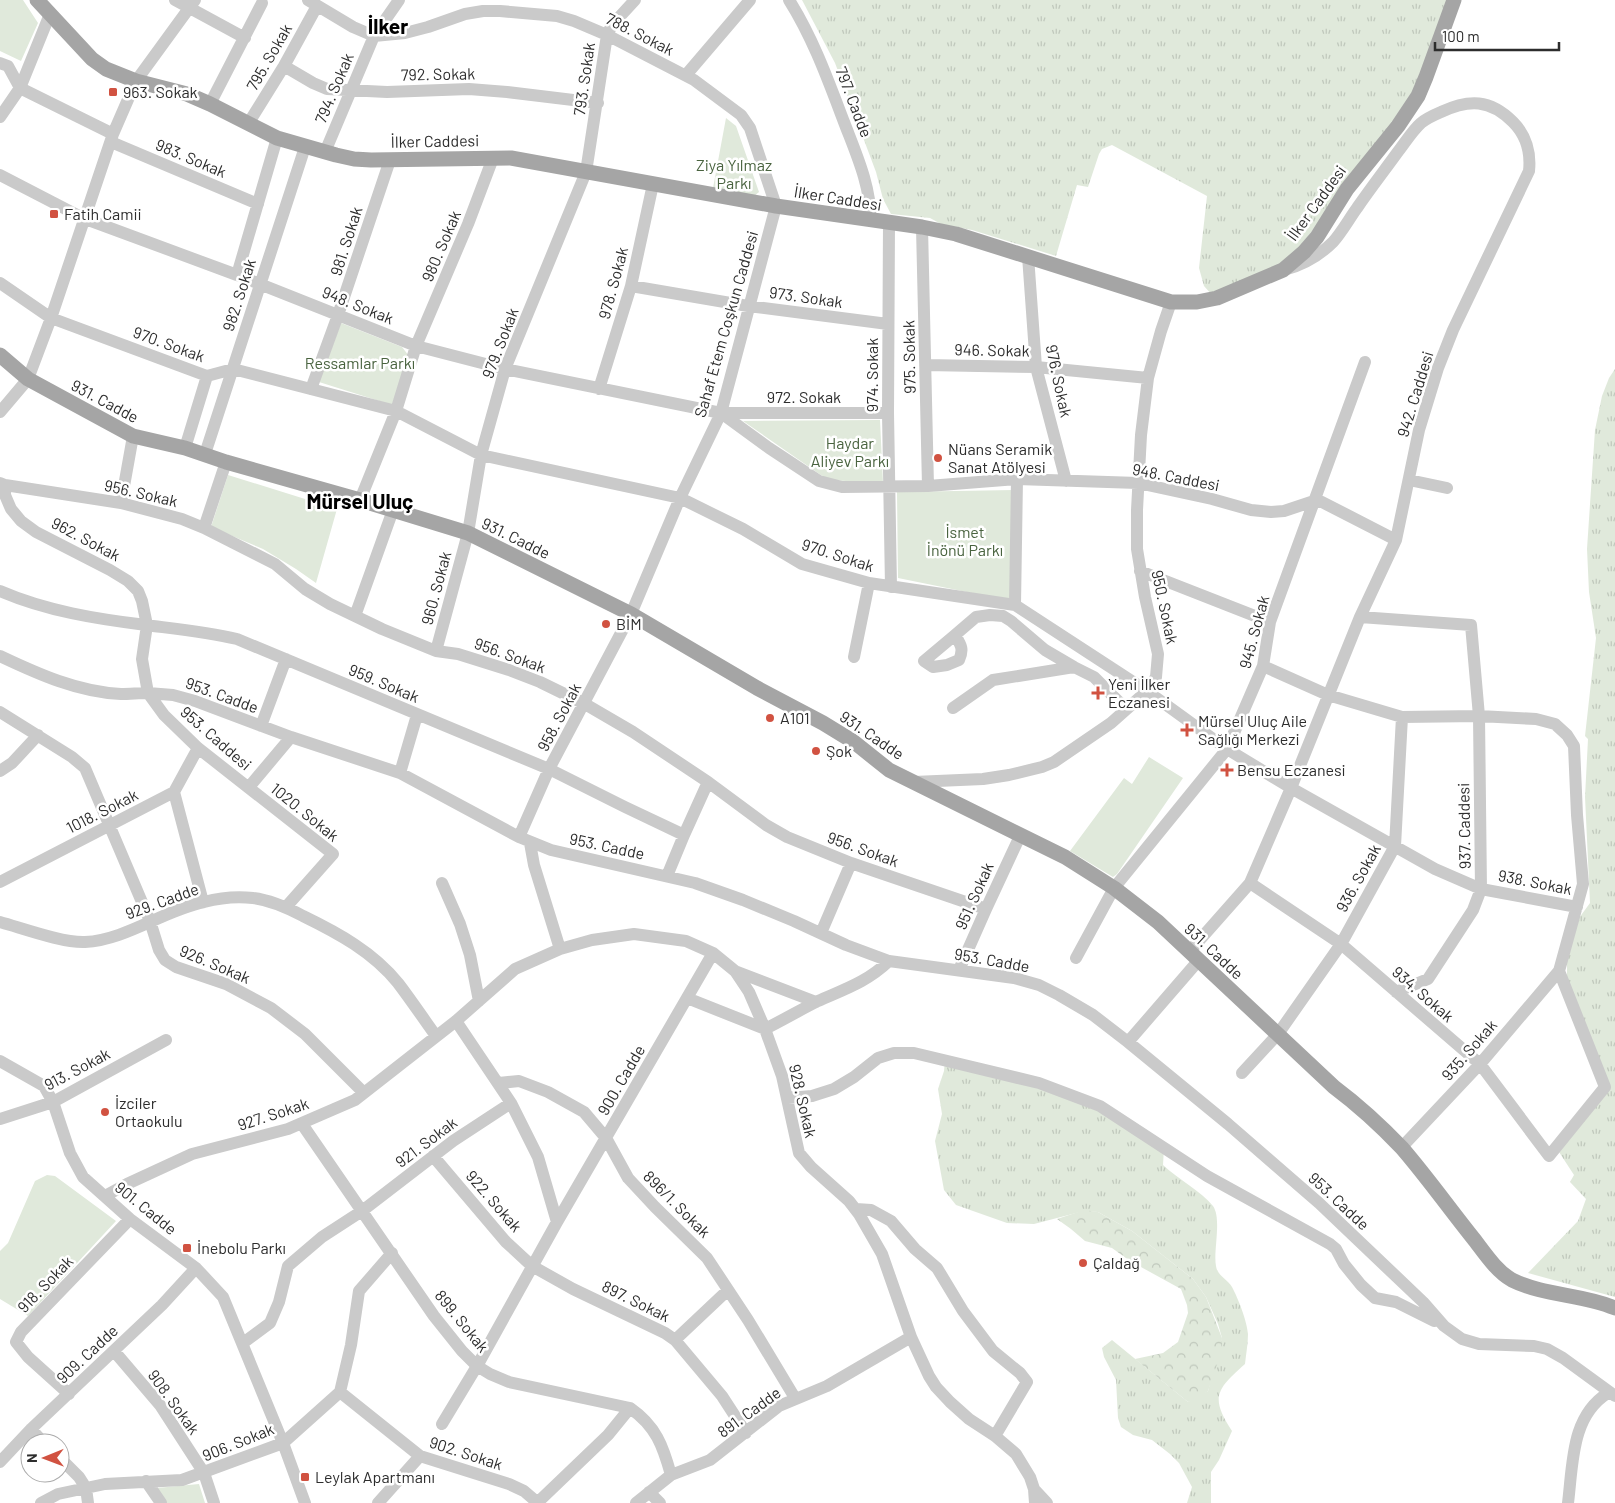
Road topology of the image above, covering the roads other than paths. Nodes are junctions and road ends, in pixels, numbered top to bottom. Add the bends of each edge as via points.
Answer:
1 (175, 0) edge
2 (399, 0) edge
3 (635, 0) edge
4 (750, 0) edge
5 (789, 0) edge
6 (1454, 0) edge
7 (39, 1) edge
8 (262, 3) dead end
9 (312, 3) edge
10 (192, 4) edge
11 (50, 14) junction
12 (607, 35) junction
13 (374, 36) junction
14 (245, 38) junction
15 (0, 63) edge
16 (284, 66) junction
17 (686, 75) junction
18 (136, 81) junction
19 (20, 88) junction
20 (350, 91) junction
21 (598, 103) junction
22 (210, 104) junction
23 (0, 117) edge
24 (248, 124) junction
25 (112, 138) junction
26 (277, 138) junction
27 (305, 147) junction
28 (325, 152) junction
29 (492, 158) junction
30 (390, 160) junction
31 (586, 172) junction
32 (0, 175) edge
33 (653, 184) junction
34 (258, 204) junction
35 (776, 206) junction
36 (83, 218) junction
37 (871, 221) junction
38 (889, 223) junction
39 (922, 227) junction
40 (1028, 256) junction
41 (1283, 270) junction
42 (237, 275) junction
43 (0, 283) edge
44 (259, 284) junction
45 (631, 286) junction
46 (1171, 302) junction
47 (748, 306) junction
48 (338, 315) junction
49 (51, 318) junction
50 (888, 324) junction
51 (416, 346) junction
52 (0, 355) edge
53 (1365, 362) dead end
54 (926, 365) junction
55 (1036, 367) junction
56 (232, 369) junction
57 (505, 369) junction
58 (207, 376) junction
59 (1148, 378) junction
60 (28, 379) junction
61 (311, 389) junction
62 (599, 389) junction
63 (396, 411) junction
64 (0, 412) edge
65 (720, 413) junction
66 (888, 413) junction
67 (132, 436) junction
68 (185, 448) junction
69 (205, 454) junction
70 (482, 455) junction
71 (226, 462) junction
72 (1017, 480) junction
73 (1409, 480) junction
74 (1066, 481) junction
75 (1138, 483) junction
76 (2, 484) edge
77 (928, 486) junction
78 (890, 488) junction
79 (1447, 488) dead end
80 (680, 498) junction
81 (360, 500) junction
82 (1314, 501) junction
83 (121, 503) junction
84 (393, 510) junction
85 (204, 528) junction
86 (468, 533) junction
87 (1396, 540) junction
88 (1140, 571) junction
89 (869, 584) junction
90 (891, 587) junction
91 (0, 592) edge
92 (1015, 605) junction
93 (631, 614) junction
94 (355, 616) junction
95 (1360, 617) junction
96 (1270, 622) junction
97 (147, 625) junction
98 (955, 635) dead end
99 (436, 651) junction
100 (854, 657) dead end
101 (1, 659) edge
102 (286, 659) junction
103 (1264, 666) junction
104 (1074, 667) junction
105 (1148, 691) junction
106 (148, 693) junction
107 (1328, 695) junction
108 (585, 704) junction
109 (954, 708) dead end
110 (1126, 710) junction
111 (0, 712) edge
112 (417, 715) junction
113 (1478, 716) junction
114 (1402, 717) junction
115 (261, 726) junction
116 (38, 735) junction
117 (291, 737) junction
118 (198, 748) junction
119 (1227, 749) junction
120 (549, 769) junction
121 (0, 771) edge
122 (400, 773) junction
123 (708, 782) junction
124 (914, 782) junction
125 (249, 787) junction
126 (1291, 788) junction
127 (174, 792) junction
128 (110, 825) junction
129 (684, 835) junction
130 (1020, 836) junction
131 (525, 840) junction
132 (1395, 846) junction
133 (851, 863) junction
134 (667, 876) junction
135 (0, 882) edge
136 (442, 883) dead end
137 (1250, 883) junction
138 (1114, 888) junction
139 (1481, 889) junction
140 (203, 902) junction
141 (286, 907) junction
142 (1578, 907) junction
143 (986, 909) junction
144 (150, 921) junction
145 (0, 922) edge
146 (821, 933) junction
147 (1341, 944) junction
148 (560, 949) junction
149 (714, 954) junction
150 (1194, 956) junction
151 (1076, 958) dead end
152 (889, 961) junction
153 (959, 970) junction
154 (735, 971) junction
155 (1559, 971) junction
156 (1396, 992) junction
157 (688, 998) junction
158 (479, 1000) junction
159 (816, 1002) junction
160 (456, 1020) junction
161 (765, 1029) junction
162 (1278, 1034) junction
163 (436, 1036) junction
164 (166, 1040) dead end
165 (1128, 1042) junction
166 (0, 1061) edge
167 (1480, 1064) junction
168 (1242, 1073) dead end
169 (499, 1083) junction
170 (364, 1093) junction
171 (788, 1098) junction
172 (53, 1102) junction
173 (511, 1103) junction
174 (0, 1119) edge
175 (302, 1124) junction
176 (606, 1138) junction
177 (1401, 1148) junction
178 (433, 1156) junction
179 (105, 1196) junction
180 (856, 1209) junction
181 (362, 1211) junction
182 (130, 1219) junction
183 (556, 1222) junction
184 (392, 1253) junction
185 (532, 1266) junction
186 (196, 1268) junction
187 (728, 1290) junction
188 (1615, 1308) edge
189 (1444, 1326) junction
190 (911, 1337) junction
191 (675, 1340) junction
192 (243, 1343) junction
193 (114, 1351) junction
194 (477, 1366) junction
195 (340, 1392) junction
196 (69, 1394) junction
197 (1612, 1394) edge
198 (795, 1398) junction
199 (630, 1408) junction
200 (442, 1424) dead end
201 (30, 1429) junction
202 (34, 1433) edge
203 (746, 1433) junction
204 (995, 1436) junction
205 (283, 1443) junction
206 (420, 1456) junction
207 (0, 1462) edge
208 (70, 1468) edge
209 (204, 1473) junction
210 (672, 1475) junction
211 (146, 1481) junction
212 (86, 1488) junction
213 (1034, 1489) junction
214 (649, 1492) junction
215 (41, 1503) edge
216 (88, 1503) edge
217 (161, 1503) edge
218 (214, 1503) edge
219 (305, 1503) edge
220 (378, 1503) edge
221 (538, 1503) edge
222 (636, 1503) edge
223 (660, 1503) edge
224 (1035, 1503) edge
225 (1047, 1503) edge
226 (1568, 1503) edge

1 - 10 street
2 - 13 street, 794. Sokak
3 - 12 street, 793. Sokak
4 - 17 street
5 - 37 street, 797. Cadde via 823,66 864,175
6 - 41 main road, İlker Caddesi via 1426,77 1410,109 1347,189 1316,237
7 - 11 main road, İlker Caddesi
8 - 14 street
9 - 13 street, 788. Sokak via 353,28
9 - 16 street, 795. Sokak
10 - 14 street
10 - 18 street
11 - 18 main road, İlker Caddesi via 92,59
11 - 19 street
12 - 13 street, 788. Sokak via 557,16 483,11 405,33
12 - 17 street, 788. Sokak
12 - 21 street, 793. Sokak
13 - 20 street, 794. Sokak
14 - 22 street
15 - 19 street via 8,66
16 - 20 street, 792. Sokak via 327,89
16 - 24 street, 795. Sokak
17 - 35 street, 788. Sokak via 733,108 750,128
18 - 22 main road, İlker Caddesi via 187,94
18 - 25 street
19 - 23 street
19 - 25 street, 983. Sokak
20 - 21 street, 792. Sokak via 469,89
20 - 28 street, 794. Sokak
21 - 31 street, 793. Sokak
22 - 24 main road, İlker Caddesi
24 - 26 main road, İlker Caddesi
25 - 34 street, 983. Sokak
25 - 36 street
26 - 27 main road, İlker Caddesi
26 - 34 street, 982. Sokak
27 - 28 main road, İlker Caddesi
27 - 44 street, 982. Sokak
28 - 30 main road, İlker Caddesi via 354,159
29 - 30 main road, İlker Caddesi
29 - 31 main road, İlker Caddesi via 524,160
29 - 51 street, 980. Sokak
30 - 48 street, 981. Sokak
31 - 33 main road, İlker Caddesi
31 - 57 street, 979. Sokak
32 - 36 street, 948. Sokak
33 - 35 main road, İlker Caddesi
33 - 45 street, 978. Sokak
34 - 42 street, 982. Sokak
35 - 37 main road, İlker Caddesi
35 - 47 street, Sahaf Etem Coşkun Caddesi
36 - 42 street, 948. Sokak
36 - 49 street
37 - 38 main road, İlker Caddesi
38 - 39 main road, İlker Caddesi
38 - 50 street, 974. Sokak
39 - 40 main road, İlker Caddesi
39 - 54 street, 975. Sokak
40 - 46 main road, İlker Caddesi
40 - 55 street, 976. Sokak
41 - 46 main road, İlker Caddesi via 1217,298
41 - 73 street, 942. Caddesi via 1310,260 1335,240 1408,139 1428,118 1462,104 1485,103 1506,115 1516,126 1529,149 1529,170 1438,368 1419,430
42 - 44 street, 948. Sokak
43 - 49 street, 970. Sokak
44 - 48 street, 948. Sokak
44 - 56 street, 982. Sokak
45 - 47 street, 973. Sokak
45 - 62 street, 978. Sokak
46 - 59 street, 950. Sokak
47 - 50 street, 973. Sokak
47 - 65 street, Sahaf Etem Coşkun Caddesi
48 - 51 street, 948. Sokak
48 - 61 street, 981. Sokak
49 - 58 street, 970. Sokak
49 - 60 street
50 - 66 street, 974. Sokak
51 - 57 street, 948. Sokak
51 - 63 street, 980. Sokak
52 - 60 main road, 931. Cadde
53 - 82 street, 945. Sokak
54 - 55 street, 946. Sokak
54 - 77 street, 975. Sokak
55 - 59 street, 946. Sokak
55 - 74 street, 976. Sokak
56 - 58 street, 970. Sokak
56 - 61 street, 970. Sokak
56 - 69 street, 982. Sokak
57 - 62 street, 948. Sokak
57 - 70 street, 979. Sokak
58 - 68 street
59 - 75 street, 950. Sokak
60 - 64 street
60 - 67 main road, 931. Cadde
61 - 63 street, 970. Sokak
62 - 65 street, 948. Sokak
63 - 70 street, 970. Sokak
63 - 81 street
65 - 66 street, 972. Sokak
65 - 78 street, 948. Caddesi via 819,481 842,487
65 - 80 street, Sahaf Etem Coşkun Caddesi
66 - 78 street, 974. Sokak
67 - 68 main road, 931. Cadde
67 - 83 street
68 - 69 main road, 931. Cadde
69 - 71 main road, 931. Cadde
70 - 80 street, 970. Sokak
70 - 86 street, 979. Sokak
71 - 81 main road, 931. Cadde
71 - 85 street
72 - 74 street, 948. Caddesi
72 - 77 street, 948. Caddesi
72 - 92 street
73 - 79 street
73 - 87 street, 942. Caddesi
74 - 75 street, 948. Caddesi
75 - 82 street, 948. Caddesi via 1251,510 1284,511
75 - 88 street, 950. Sokak
76 - 83 street, 956. Sokak
76 - 97 street, 962. Sokak via 12,509 21,521 128,581 138,591
77 - 78 street, 948. Caddesi
78 - 90 street, 974. Sokak
80 - 89 street, 970. Sokak via 743,529 802,564
80 - 93 street, Sahaf Etem Coşkun Caddesi
81 - 84 main road, 931. Cadde
82 - 87 street via 1322,502
82 - 96 street, 945. Sokak
83 - 85 street, 956. Sokak
84 - 86 main road, 931. Cadde
84 - 94 street
85 - 94 street, 956. Sokak via 275,564 306,589
86 - 93 main road, 931. Cadde
86 - 99 street, 960. Sokak
87 - 95 street, 942. Caddesi
88 - 96 street
88 - 105 street, 950. Sokak via 1158,654 1156,677
89 - 90 street, 970. Sokak
89 - 100 street
90 - 92 street, 970. Sokak
91 - 97 street, 959. Sokak via 95,618
92 - 105 street, 970. Sokak
93 - 108 street, 958. Sokak
93 - 124 main road, 931. Cadde via 823,723 890,770
94 - 99 street, 956. Sokak
95 - 107 street, 942. Caddesi
95 - 113 street, 937. Caddesi via 1471,625
96 - 103 street, 945. Sokak
97 - 102 street, 959. Sokak via 229,637
97 - 106 street via 142,659
98 - 104 street via 976,617 1003,616 1045,650
99 - 108 street, 956. Sokak via 458,654 509,670
101 - 106 street via 92,690
102 - 112 street, 959. Sokak
102 - 115 street
103 - 107 street
103 - 119 street, 945. Sokak
104 - 109 street via 993,680
104 - 110 street via 1094,677
105 - 110 street, 950. Sokak
105 - 119 street, 970. Sokak
106 - 115 street, 953. Cadde via 195,701
106 - 118 street, 953. Caddesi via 164,715
107 - 114 street
107 - 126 street, 942. Caddesi
108 - 120 street, 958. Sokak
108 - 123 street, 956. Sokak
110 - 124 street, 950. Sokak via 1054,762 1009,776 983,780
111 - 116 street, 926. Sokak
112 - 120 street, 959. Sokak
112 - 122 street
113 - 114 street
113 - 139 street, 937. Caddesi
113 - 142 street via 1536,719 1555,724 1574,746 1583,884
114 - 132 street, 936. Sokak
115 - 117 street, 953. Cadde
116 - 121 street
116 - 128 street, 926. Sokak via 85,768
117 - 122 street, 953. Cadde
117 - 125 street
118 - 125 street, 953. Caddesi
118 - 127 street
119 - 126 street, 938. Sokak
119 - 138 street, 945. Sokak
120 - 129 street, 959. Sokak
120 - 131 street, 958. Sokak
122 - 131 street, 953. Cadde
123 - 129 street
123 - 133 street, 956. Sokak via 766,825
124 - 130 main road, 931. Cadde
125 - 141 street, 1020. Sokak via 333,854
126 - 132 street, 938. Sokak
126 - 137 street, 942. Caddesi
127 - 128 street, 1018. Sokak
127 - 140 street
128 - 135 street, 1018. Sokak
128 - 144 street, 926. Sokak
129 - 134 street
130 - 138 main road, 931. Cadde via 1065,857
130 - 143 street, 951. Sokak
131 - 134 street, 953. Cadde via 551,850
131 - 148 street
132 - 139 street, 938. Sokak via 1435,869
132 - 147 street, 936. Sokak
133 - 143 street, 956. Sokak
133 - 146 street
134 - 146 street, 953. Cadde via 743,900
136 - 158 street via 470,955
137 - 147 street, 934. Sokak
137 - 150 street, 942. Caddesi
138 - 150 main road, 931. Cadde via 1158,922
138 - 151 street, 945. Sokak
139 - 142 street, 938. Sokak
139 - 156 street, 937. Caddesi via 1473,910 1428,978
140 - 141 street, 929. Cadde via 254,898
140 - 144 street, 929. Cadde
141 - 163 street, 929. Cadde via 334,930 367,952 397,982
142 - 155 street, 938. Sokak
143 - 153 street, 951. Sokak
144 - 145 street, 929. Cadde via 120,934 84,942
144 - 170 street, 926. Sokak via 158,950 165,960 226,984 271,1008 305,1034
146 - 152 street, 953. Cadde
147 - 156 street, 934. Sokak
147 - 162 street, 936. Sokak
148 - 149 street, 928. Sokak via 634,934 686,941
148 - 158 street, 928. Sokak via 515,969
149 - 154 street, 928. Sokak
149 - 157 street, 900. Cadde
150 - 162 main road, 931. Cadde
150 - 165 street, 942. Caddesi
152 - 153 street, 953. Cadde
152 - 159 street via 856,985
153 - 165 street, 953. Cadde via 1039,985 1093,1015
154 - 159 street
154 - 161 street, 928. Sokak via 749,992
155 - 167 street, 935. Sokak
155 - 167 street, 934. Sokak via 1605,1087 1549,1156
156 - 167 street, 934. Sokak
157 - 161 street
157 - 176 street, 900. Cadde
158 - 160 street, 928. Sokak
159 - 161 street
160 - 163 street, 928. Sokak
160 - 169 street
161 - 171 street, 928. Sokak
162 - 168 street, 936. Sokak
162 - 177 main road, 931. Cadde
163 - 170 street, 927. Sokak
164 - 172 street, 913. Sokak
165 - 189 street, 953. Cadde via 1318,1203 1423,1302
166 - 172 street, 901. Cadde via 44,1086
167 - 177 street, 935. Sokak
169 - 173 street
169 - 176 street, 896/1. Sokak via 519,1081 548,1092 584,1112
170 - 175 street, 927. Sokak
171 - 180 street, 928. Sokak via 798,1153
171 - 189 street via 812,1096 834,1089 878,1058 894,1053 914,1053 1039,1083 1100,1106 1207,1176 1336,1248 1344,1264 1375,1298 1396,1302
172 - 174 street, 913. Sokak
172 - 179 street, 901. Cadde via 70,1153 83,1177
173 - 178 street, 921. Sokak
173 - 183 street via 538,1157
175 - 179 street, 927. Sokak via 192,1154
175 - 181 street, 899. Sokak
176 - 183 street, 900. Cadde
176 - 187 street, 896/1. Sokak via 628,1178 707,1258
177 - 188 main road, 931. Cadde via 1501,1271 1529,1286
178 - 181 street, 921. Sokak
178 - 185 street, 922. Sokak via 506,1242
179 - 182 street, 901. Cadde
180 - 190 street, 928. Sokak via 882,1254
180 - 204 street via 871,1210 891,1221 937,1268 993,1351 1020,1372 1027,1382
181 - 184 street, 899. Sokak
181 - 192 street, 921. Sokak via 322,1237 288,1266 280,1302 270,1323
182 - 186 street, 901. Cadde
182 - 196 street, 918. Sokak via 21,1332 16,1342
183 - 185 street, 900. Cadde
184 - 194 street, 899. Sokak via 434,1316
184 - 195 street via 359,1291
185 - 191 street, 897. Sokak
185 - 194 street, 900. Cadde
186 - 192 street, 901. Cadde via 223,1297
186 - 193 street, 909. Cadde
187 - 191 street
187 - 198 street, 896/1. Sokak
189 - 197 street, 953. Cadde via 1462,1339 1479,1344 1547,1349
190 - 198 street, 891. Cadde via 827,1386
190 - 204 street, 928. Sokak via 936,1387 969,1419
191 - 203 street, 897. Sokak via 722,1396
192 - 205 street, 901. Cadde
193 - 196 street, 909. Cadde
193 - 209 street, 908. Sokak via 160,1405
194 - 199 street, 899. Sokak via 509,1382
194 - 200 street, 900. Cadde
195 - 205 street, 906. Sokak
195 - 206 street, 902. Sokak
196 - 201 street, 909. Cadde
197 - 226 street via 1592,1405 1580,1427 1574,1445
198 - 203 street, 891. Cadde via 779,1406
199 - 210 street, 899. Sokak via 651,1426 663,1446
199 - 221 street via 608,1435
201 - 202 street
201 - 207 street, 909. Cadde
203 - 210 street, 891. Cadde via 710,1460
204 - 213 street, 928. Sokak via 1016,1454
205 - 209 street, 906. Sokak
205 - 219 street, 901. Cadde
206 - 220 street
206 - 221 street, 902. Sokak via 509,1484
208 - 212 street
209 - 211 street, 906. Sokak via 182,1480
209 - 218 street, 908. Sokak
210 - 214 street, 891. Cadde
211 - 212 street, 906. Sokak
211 - 217 street
212 - 215 street, 906. Sokak via 58,1494
212 - 216 street
213 - 224 street, 928. Sokak
213 - 225 street
214 - 222 street, 891. Cadde
214 - 223 street

